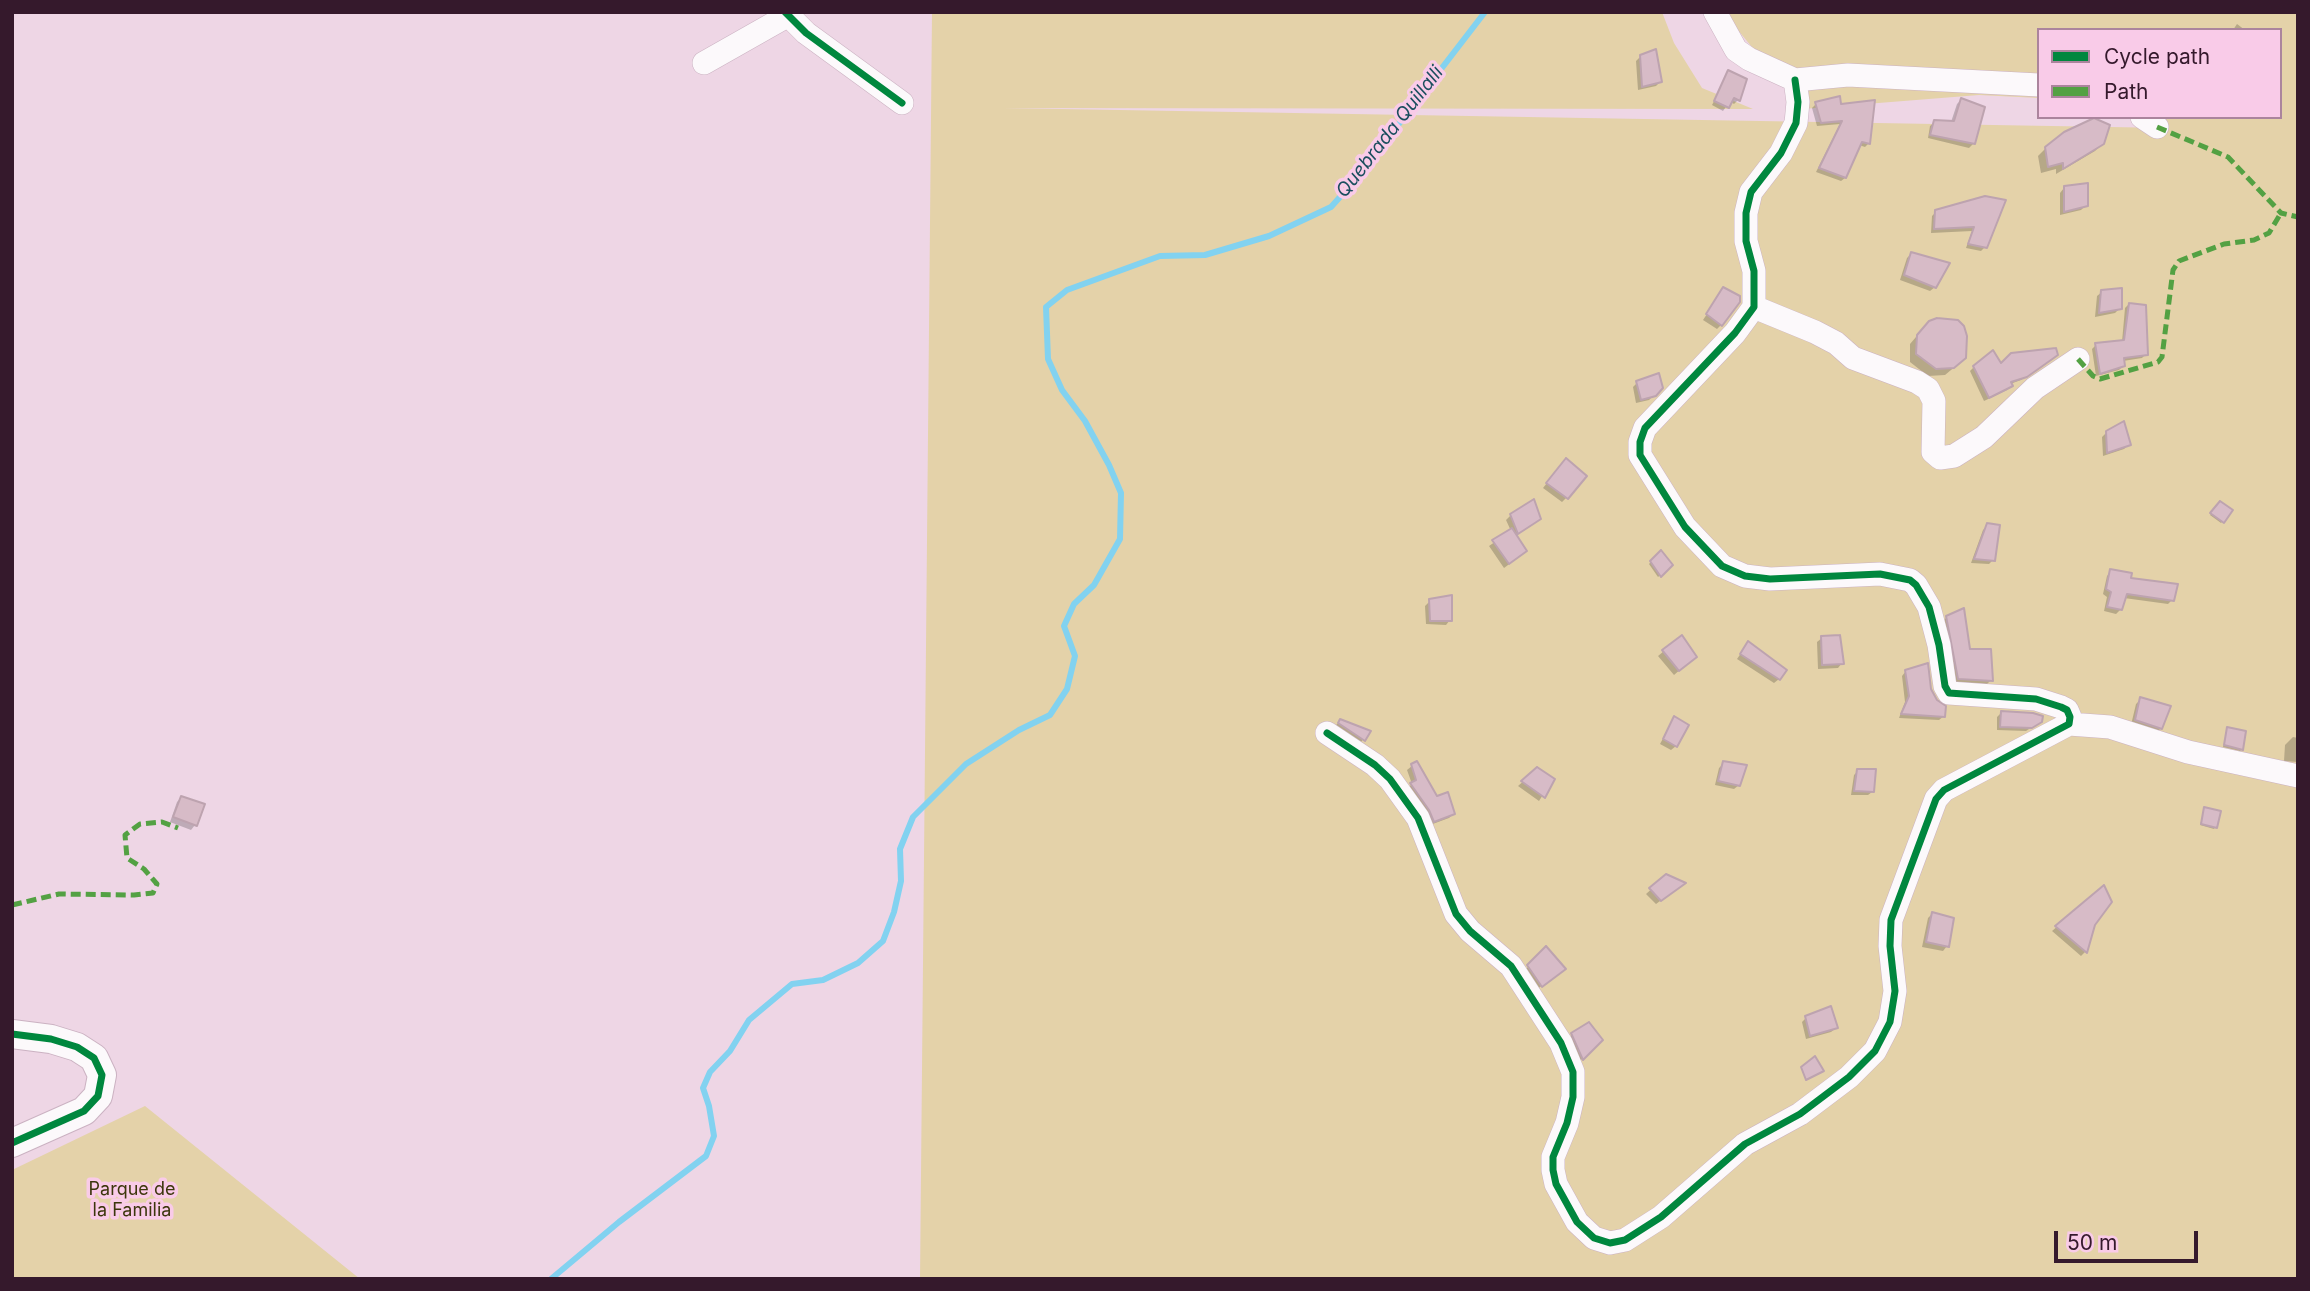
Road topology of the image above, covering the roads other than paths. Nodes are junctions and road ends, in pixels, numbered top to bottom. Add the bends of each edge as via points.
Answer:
1 (1715, 12) edge
2 (786, 14) edge
3 (704, 63) dead end
4 (1794, 80) junction
5 (2037, 85) edge
6 (902, 103) dead end
7 (1754, 307) junction
8 (2078, 359) dead end
9 (2069, 724) junction
10 (1327, 733) dead end
11 (2298, 776) edge
12 (12, 1034) edge
13 (12, 1143) edge

1 - 4 street via 1736,50
2 - 3 street
2 - 6 street
4 - 5 street via 1847,75
4 - 7 street via 1796,123 1781,153 1751,192 1746,213
7 - 8 street via 1815,332 1853,358 1928,389 1934,401 1933,452 1940,458 1954,456 1984,437 2035,388
7 - 9 street via 1645,428 1640,442 1640,455 1685,527 1721,566 1745,576 1880,574 1910,580 1929,607 1949,693 2036,699 2067,710
9 - 10 street via 1944,790 1936,799 1891,920 1895,991 1890,1022 1875,1051 1800,1114 1745,1144 1661,1217 1625,1240 1609,1243 1594,1238 1577,1222 1556,1184 1553,1157 1573,1097 1573,1072 1561,1042 1511,966 1456,914 1418,818 1390,779
9 - 11 street via 2110,727 2188,752
12 - 13 street via 77,1047 94,1058 102,1075 98,1096 84,1111

